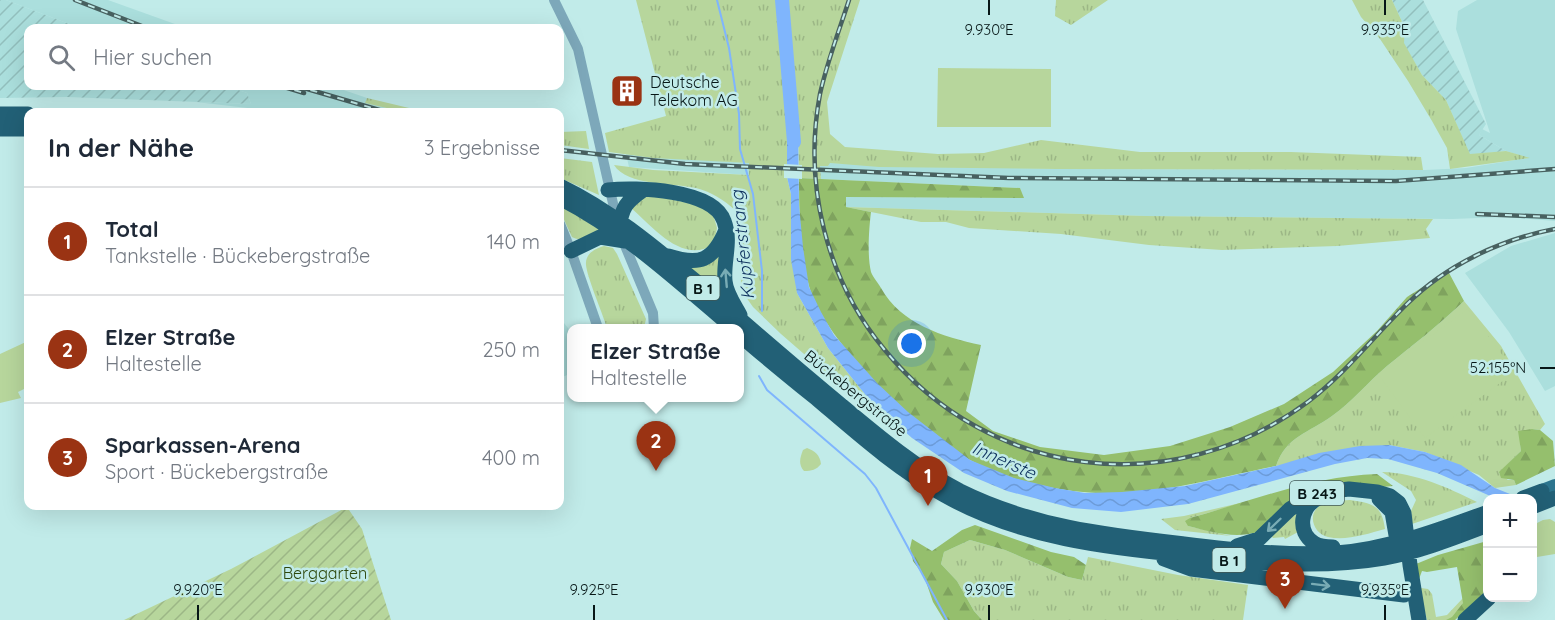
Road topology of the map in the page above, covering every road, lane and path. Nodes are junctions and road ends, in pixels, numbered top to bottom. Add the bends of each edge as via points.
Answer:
1 (554, 0) edge
2 (0, 114) edge
3 (24, 114) edge
4 (0, 129) edge
5 (24, 129) edge
6 (564, 188) edge
7 (608, 190) junction
8 (644, 190) junction
9 (564, 201) edge
10 (726, 230) junction
11 (612, 231) junction
12 (564, 234) edge
13 (636, 240) junction
14 (571, 251) junction
15 (663, 254) junction
16 (597, 324) edge
17 (654, 324) edge
18 (733, 324) edge
19 (734, 324) edge
20 (738, 324) edge
21 (744, 333) edge
22 (744, 333) edge
23 (1483, 518) edge
24 (1226, 549) junction
25 (1141, 550) junction
26 (1348, 551) junction
27 (1386, 551) junction
28 (1404, 595) junction
29 (1484, 602) edge
30 (1408, 620) edge
31 (1419, 620) edge
32 (1465, 620) edge

1 - 7 street via 578,49
2 - 3 highway
4 - 5 highway
6 - 13 highway, Bückebergstraße / B 1 via 601,208
7 - 8 highway
7 - 11 street
8 - 10 highway via 703,200 720,213
8 - 11 highway via 630,199
9 - 11 highway
10 - 15 highway via 716,250 703,260 686,261
20 -> 10 highway via 726,285
11 - 13 highway
11 - 14 highway
11 - 17 street via 653,313
12 - 14 street
13 - 15 highway, Bückebergstraße / B 1
13 - 18 highway, Bückebergstraße / B 1 via 647,255
14 - 16 street
15 - 19 highway, Bückebergstraße / B 1
21 - 24 highway, Bückebergstraße / B 1 via 928,472 976,498 1055,526
22 - 25 highway, Bückebergstraße / B 1 via 859,435 945,495 993,518 1046,535
23 - 27 highway, B 1
24 - 26 highway, Bückebergstraße / B 1 via 1319,554
31 -> 24 highway, B 243 via 1404,513 1385,494 1345,488 1316,493 1290,509 1251,543
25 - 27 highway, Bückebergstraße / B 1 via 1285,565 1332,564
25 -> 28 highway via 1191,569
26 - 27 highway, Bückebergstraße / B 1
26 - 28 highway via 1319,546 1308,537 1303,520 1310,503 1326,495 1350,493 1370,496 1385,504 1394,519
28 - 30 highway
29 - 32 highway

